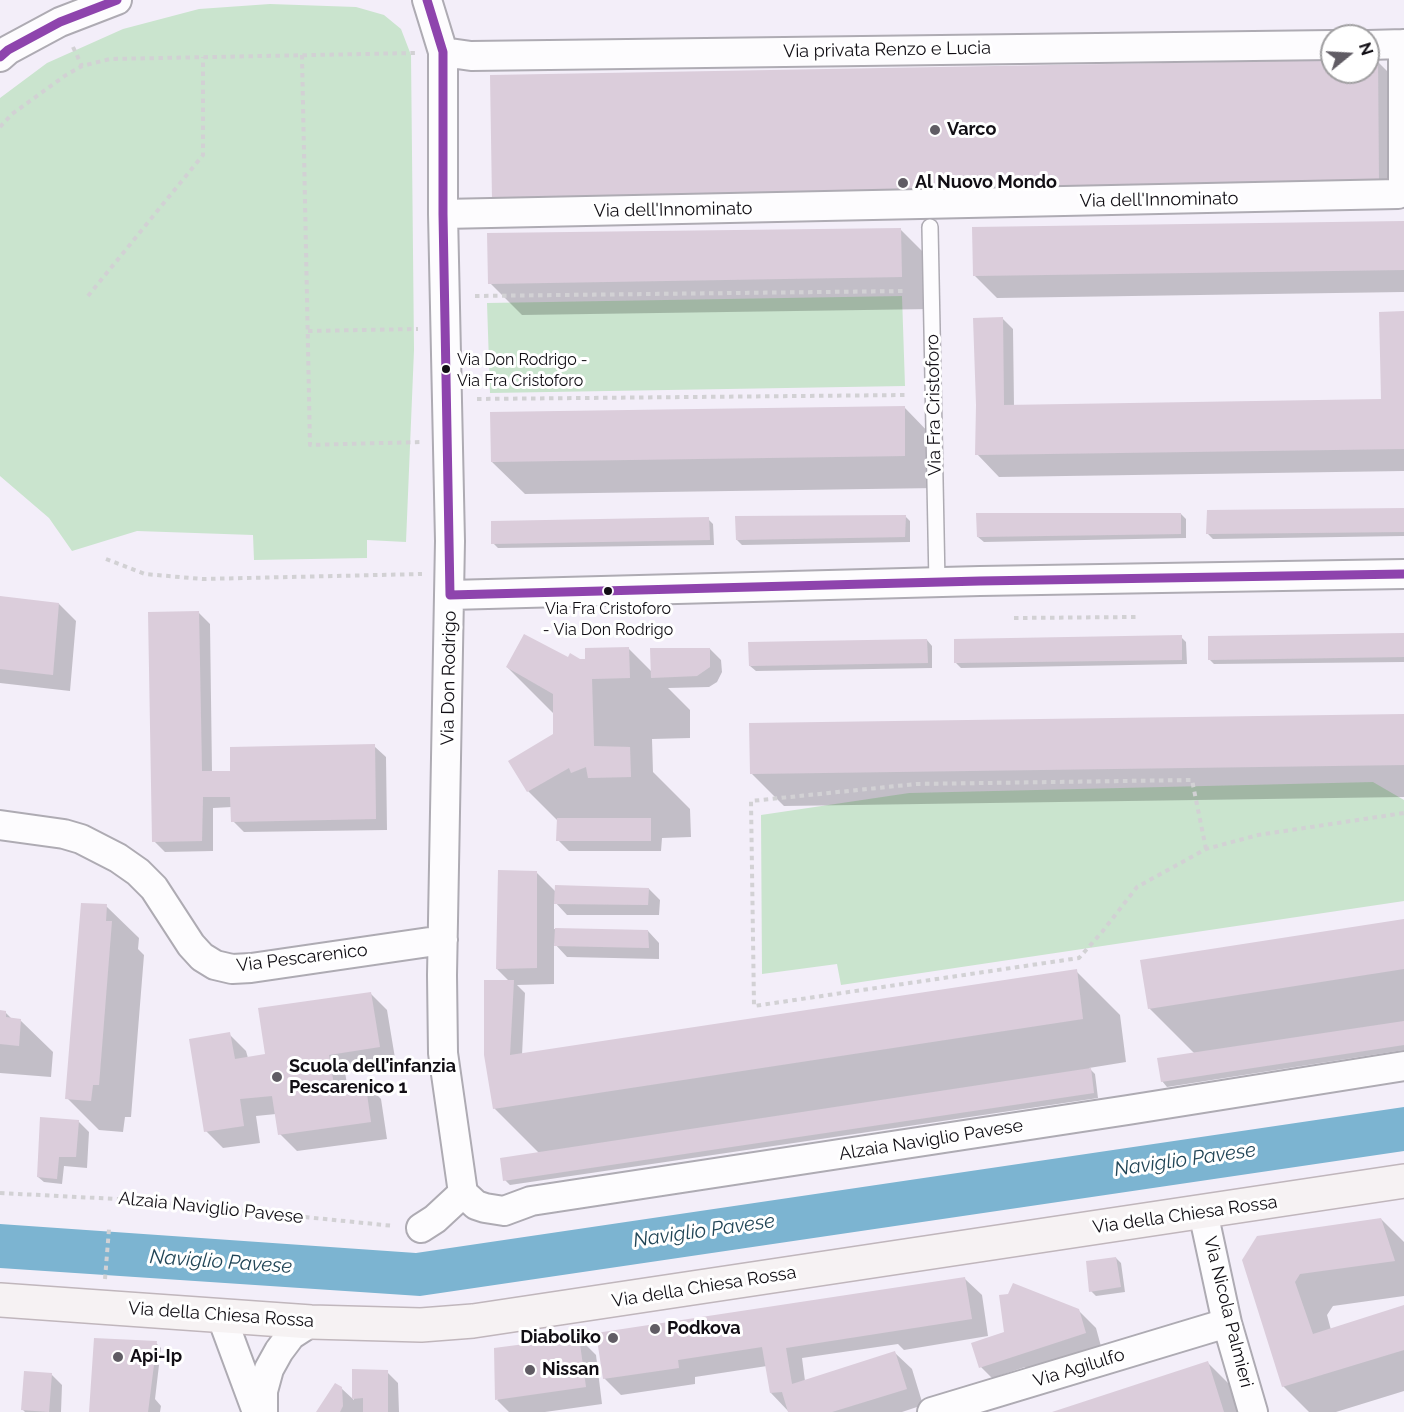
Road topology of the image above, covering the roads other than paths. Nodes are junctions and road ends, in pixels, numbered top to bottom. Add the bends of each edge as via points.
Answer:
1 (117, 0) edge
2 (427, 0) edge
3 (1403, 44) edge
4 (1320, 45) edge
5 (1380, 45) edge
6 (443, 52) junction
7 (0, 57) edge
8 (443, 214) junction
9 (930, 227) dead end
10 (1404, 574) edge
11 (938, 583) junction
12 (450, 595) junction
13 (0, 825) edge
14 (443, 940) junction
15 (1404, 1065) edge
16 (1404, 1181) edge
17 (463, 1193) junction
18 (1203, 1212) junction
19 (421, 1228) road end
20 (0, 1300) edge
21 (221, 1315) junction
22 (311, 1322) junction
23 (1227, 1323) junction
24 (257, 1412) edge
25 (263, 1412) edge
26 (932, 1412) edge
27 (1253, 1412) edge

1 - 7 street via 60,22
2 - 6 street, Via Don Rodrigo
3 - 5 street
3 - 8 street, Via dell'Innominato via 1403,191 1398,194
4 - 6 street, Via privata Renzo e Lucia via 471,56
6 - 8 street, Via Don Rodrigo
8 - 12 street, Via Don Rodrigo
9 - 11 lane, Via Fra Cristoforo
10 - 11 street
11 - 12 street
12 - 14 street, Via Don Rodrigo
13 - 14 street, Via Pescarenico via 81,838 118,858 154,888 202,957 232,969
14 - 17 street, Via Don Rodrigo via 443,1053
15 - 17 street, Alzaia Naviglio Pavese via 531,1201 504,1210 485,1208
16 - 18 main road, Via della Chiesa Rossa
17 - 19 street
18 - 22 main road, Via della Chiesa Rossa via 473,1321 421,1325
18 - 23 street, Via Nicola Palmieri
20 - 21 main road, Via della Chiesa Rossa
21 - 22 main road, Via della Chiesa Rossa
21 - 24 street
22 - 25 street via 291,1335 269,1369
23 - 26 street, Via Agilulfo
23 - 27 street, Via Nicola Palmieri

